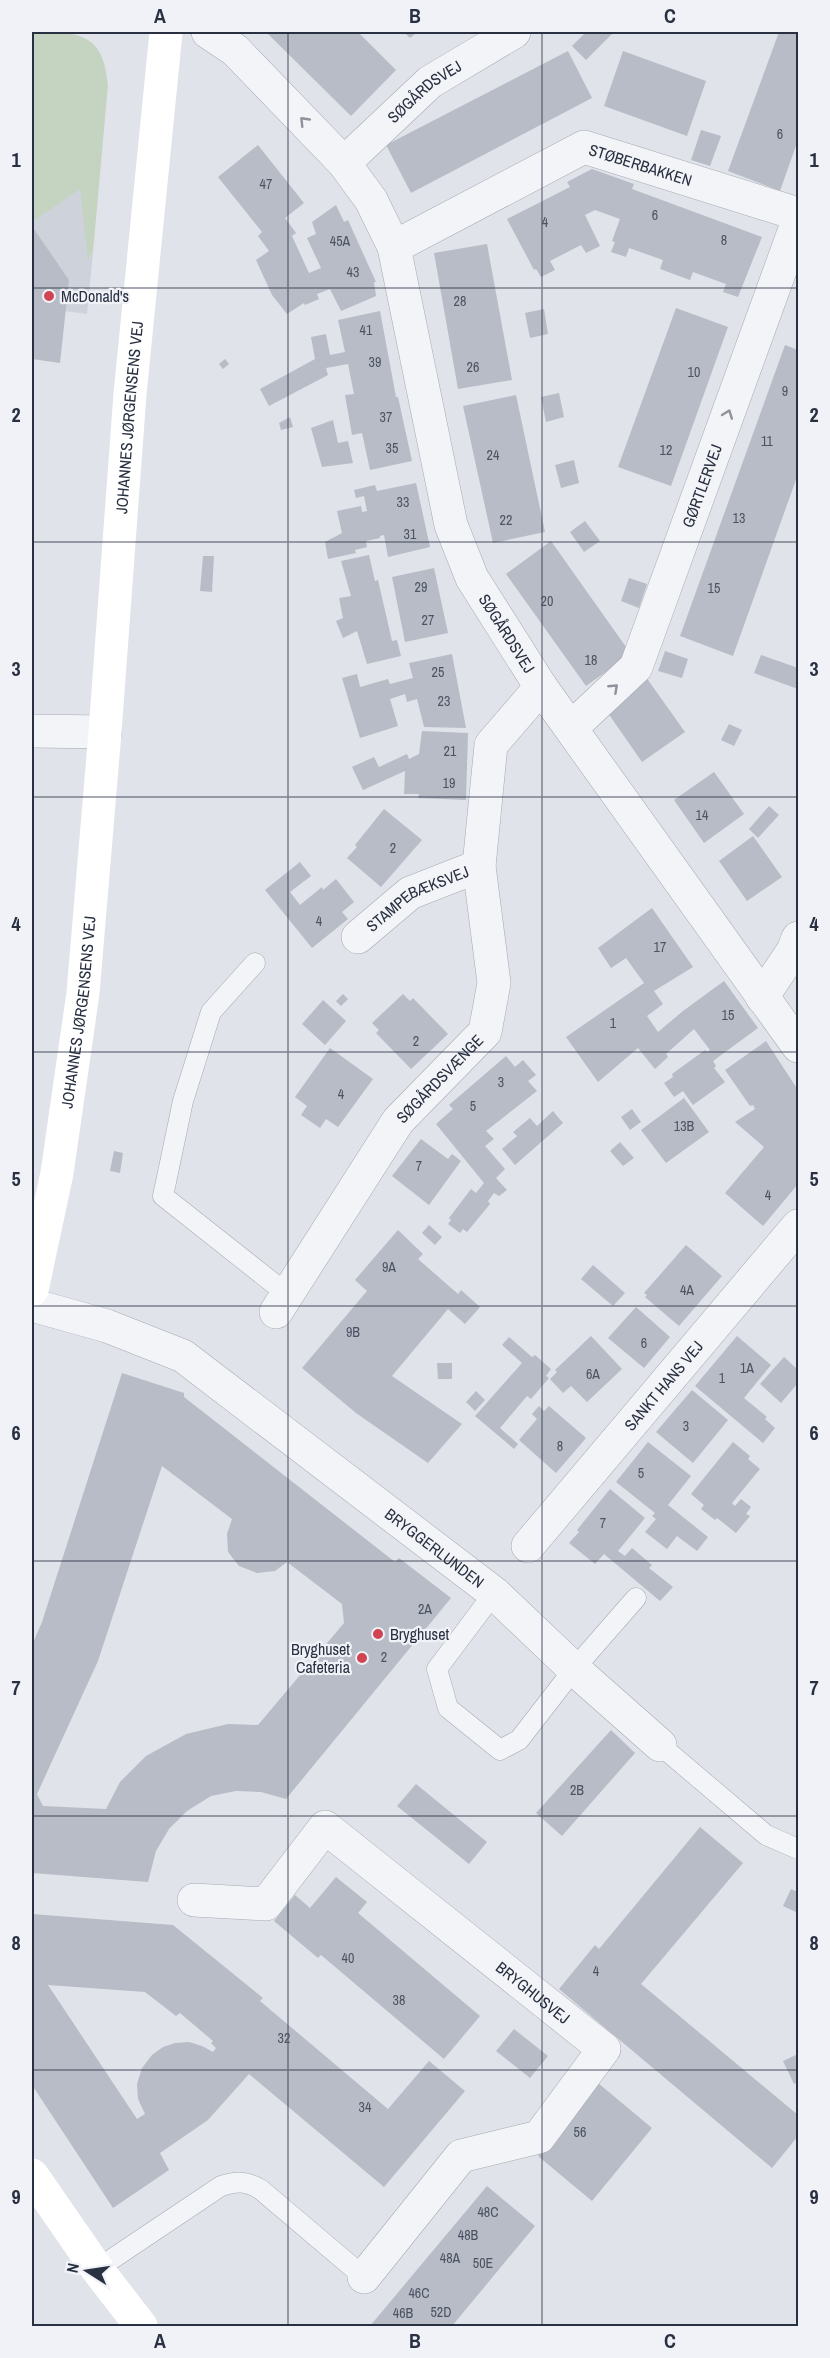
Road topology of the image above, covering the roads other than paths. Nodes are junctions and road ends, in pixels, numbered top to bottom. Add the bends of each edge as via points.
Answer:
1 (166, 32) edge
2 (208, 32) edge
3 (514, 32) edge
4 (344, 163) junction
5 (798, 214) edge
6 (798, 221) edge
7 (394, 247) junction
8 (541, 687) junction
9 (571, 728) junction
10 (32, 731) edge
11 (105, 732) junction
12 (479, 866) junction
13 (358, 937) dead end
14 (798, 938) edge
15 (255, 963) dead end
16 (762, 996) junction
17 (798, 1046) edge
18 (798, 1226) edge
19 (32, 1290) edge
20 (281, 1303) joint
21 (32, 1305) edge
22 (528, 1546) dead end
23 (494, 1593) junction
24 (636, 1598) dead end
25 (574, 1669) junction
26 (660, 1745) joint
27 (798, 1849) edge
28 (194, 1900) dead end
29 (32, 2175) edge
30 (97, 2269) junction
31 (364, 2277) joint
32 (141, 2326) edge

1 - 11 street, JOHANNES JØRGENSENS VEJ via 132,370
4 -> 2 street, SØGÅRDSVEJ via 235,50
3 - 4 street, SØGÅRDSVEJ via 430,82
4 - 7 street, SØGÅRDSVEJ via 371,200
5 - 7 street, STØBERBAKKEN via 584,147
9 -> 6 street, GØRTLERVEJ via 636,667
7 - 8 street, SØGÅRDSVEJ via 451,525 472,578
8 - 9 street, SØGÅRDSVEJ
8 - 12 street, SØGÅRDSVÆNGE via 491,745
9 - 16 street, SØGÅRDSVEJ
10 - 11 street
11 - 19 street, JOHANNES JØRGENSENS VEJ via 83,993 57,1173
12 - 13 street, STAMPEBÆKSVEJ via 410,893
12 - 20 street, SØGÅRDSVÆNGE via 494,983 485,1032 398,1121
14 - 16 street
15 - 20 lane via 211,1012 183,1101 163,1196
16 - 17 street, SØGÅRDSVEJ
18 - 22 street, SANKT HANS VEJ
21 - 23 street, BRYGGERLUNDEN via 107,1326 183,1356
23 - 25 street, BRYGGERLUNDEN
23 - 25 lane via 437,1669 448,1707 500,1750 519,1740
24 - 25 lane
25 - 26 street, BRYGGERLUNDEN
26 - 27 lane, BRYGGERLUNDEN via 766,1835
28 - 31 street, BRYGHUSVEJ via 266,1904 326,1827 604,2049 539,2136 461,2156
29 - 30 street
30 - 31 lane via 221,2186 235,2181 248,2182 260,2189
30 - 32 street

